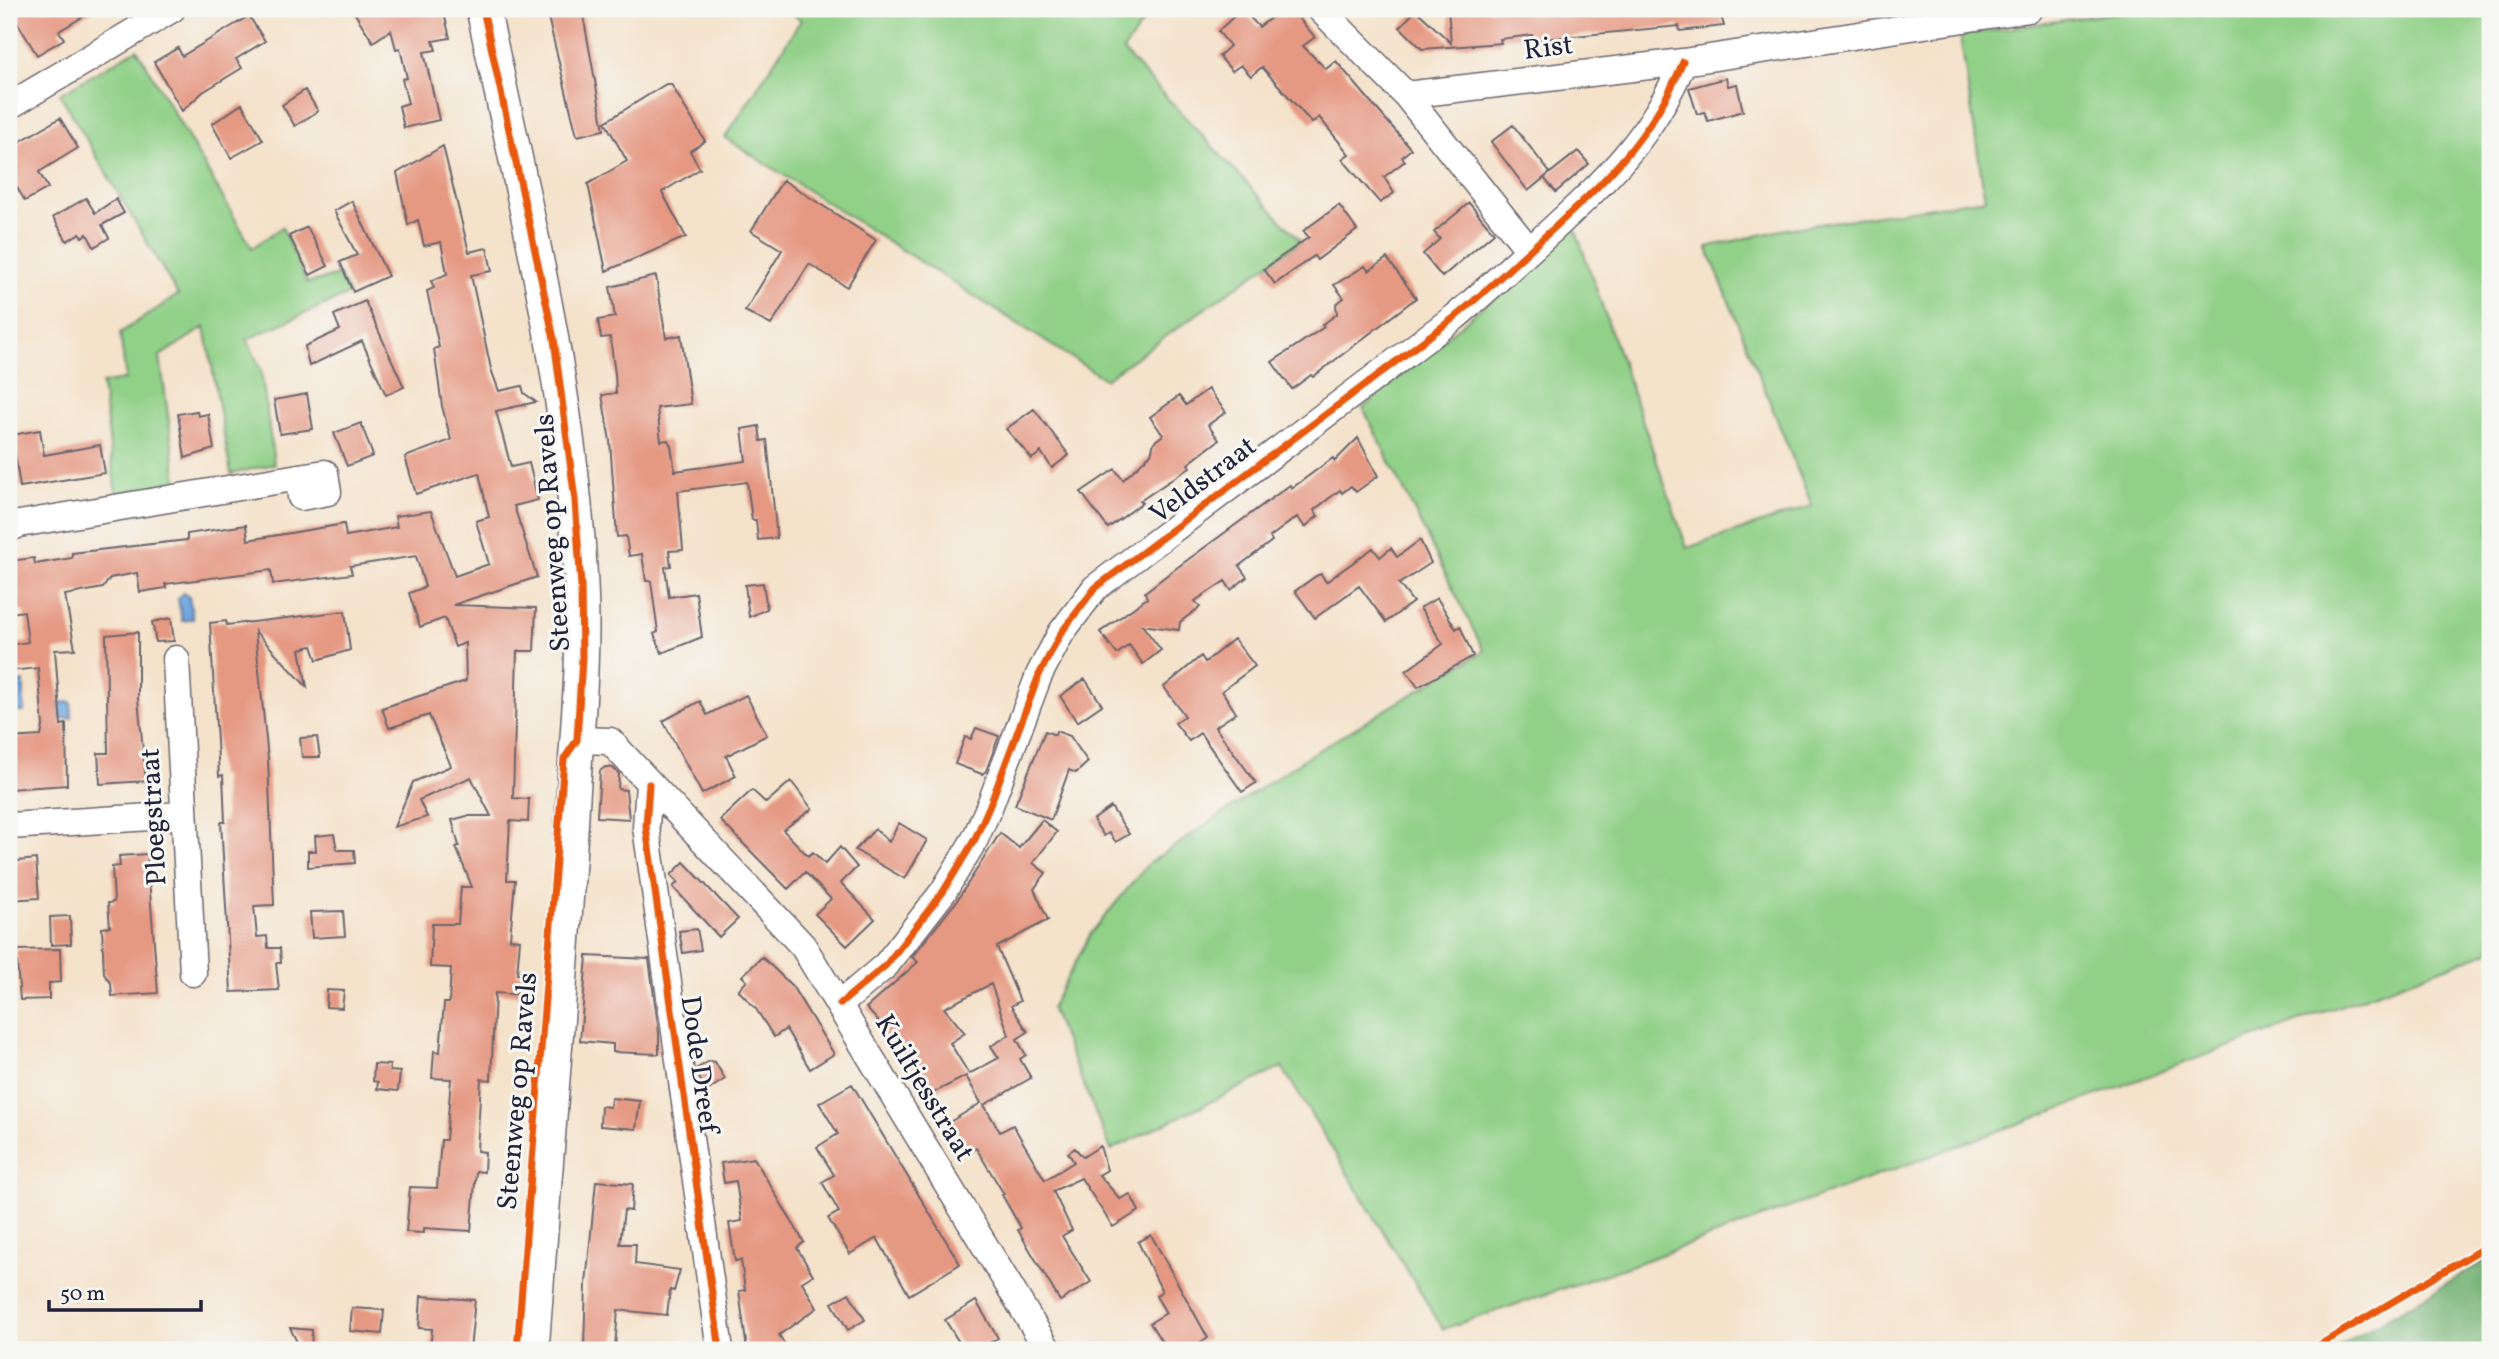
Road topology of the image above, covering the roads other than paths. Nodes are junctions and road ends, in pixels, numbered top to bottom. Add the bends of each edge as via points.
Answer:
1 (172, 9) edge
2 (483, 9) edge
3 (1320, 9) edge
4 (2029, 9) edge
5 (1683, 62) junction
6 (1406, 95) junction
7 (9, 106) edge
8 (1529, 250) junction
9 (299, 477) dead end
10 (9, 529) edge
11 (176, 659) dead end
12 (577, 740) junction
13 (649, 784) junction
14 (182, 815) junction
15 (9, 826) edge
16 (193, 973) dead end
17 (840, 1004) junction
18 (532, 1350) edge
19 (720, 1350) edge
20 (1048, 1350) edge

1 - 7 street
2 - 12 main road, Steenweg op Ravels via 554,339 575,500 582,606
3 - 6 street
4 - 5 street, Rist
5 - 6 street, Rist
5 - 8 street, Veldstraat via 1655,120 1611,176
6 - 8 street
8 - 17 street, Veldstraat via 1455,317 1095,588 1061,633 1039,675 975,839 943,892 886,965
9 - 10 street
11 - 14 street, Ploegstraat
12 - 13 street, Kuiltjesstraat via 610,741
12 - 18 main road, Steenweg op Ravels
13 - 17 street, Kuiltjesstraat via 803,946
13 - 19 street, Dode Dreef via 646,827
14 - 15 street
14 - 16 street, Ploegstraat
17 - 20 street, Kuiltjesstraat

